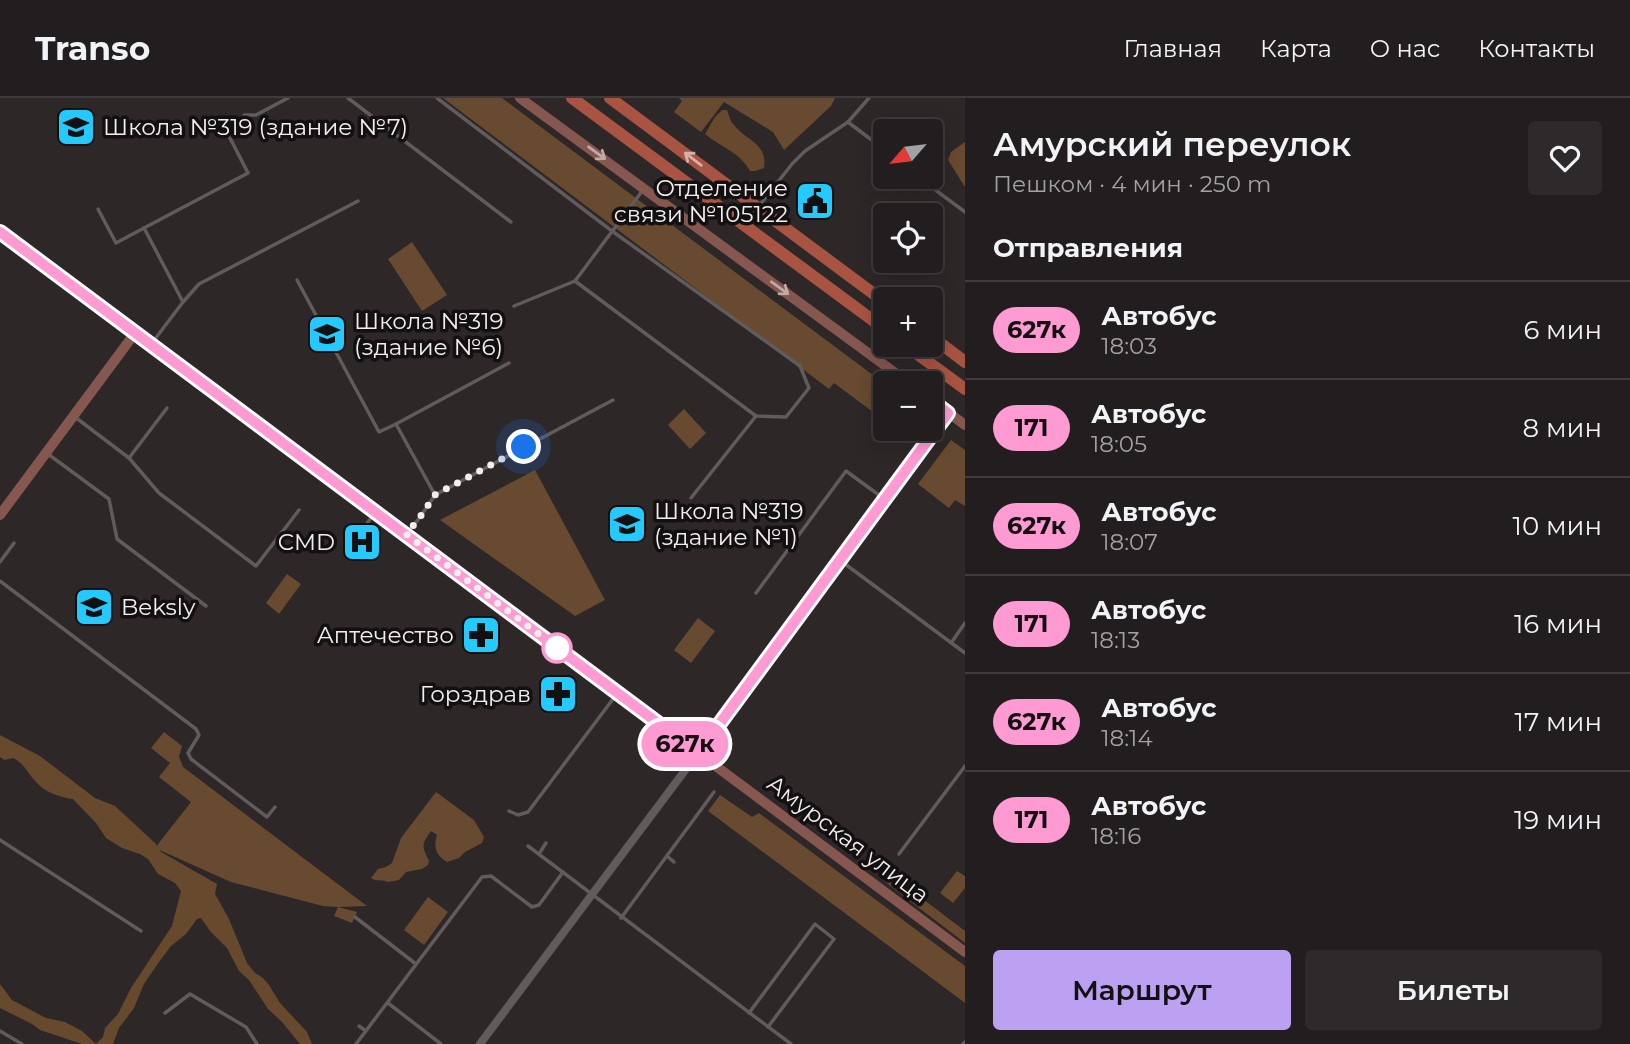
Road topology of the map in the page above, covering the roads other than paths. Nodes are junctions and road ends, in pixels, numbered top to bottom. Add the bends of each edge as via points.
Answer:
1 (288, 98) edge
2 (348, 98) edge
3 (437, 98) edge
4 (520, 98) edge
5 (528, 98) edge
6 (572, 98) edge
7 (610, 98) edge
8 (869, 98) edge
9 (542, 113) junction
10 (244, 116) dead end
11 (848, 122) junction
12 (229, 136) dead end
13 (873, 141) edge
14 (644, 188) junction
15 (934, 189) edge
16 (358, 201) dead end
17 (758, 208) junction
18 (98, 209) dead end
19 (965, 212) edge
20 (511, 222) dead end
21 (144, 228) junction
22 (612, 230) junction
23 (0, 232) edge
24 (297, 279) dead end
25 (575, 281) junction
26 (873, 293) edge
27 (183, 302) junction
28 (514, 306) dead end
29 (873, 320) edge
30 (135, 333) junction
31 (150, 344) junction
32 (943, 346) edge
33 (921, 357) edge
34 (965, 362) edge
35 (509, 363) dead end
36 (893, 371) edge
37 (965, 389) edge
38 (613, 400) dead end
39 (167, 408) dead end
40 (943, 409) edge
41 (948, 413) junction
42 (73, 416) junction
43 (756, 416) junction
44 (396, 424) junction
45 (965, 425) edge
46 (46, 452) junction
47 (129, 458) junction
48 (435, 495) junction
49 (691, 498) dead end
50 (885, 500) junction
51 (299, 510) dead end
52 (375, 512) junction
53 (0, 515) edge
54 (365, 526) dead end
55 (406, 534) junction
56 (14, 543) dead end
57 (840, 560) junction
58 (0, 562) edge
59 (0, 581) edge
60 (756, 593) dead end
61 (206, 606) dead end
62 (965, 623) edge
63 (951, 643) junction
64 (965, 653) edge
65 (618, 694) junction
66 (698, 753) junction
67 (965, 766) edge
68 (714, 792) dead end
69 (275, 807) dead end
70 (509, 811) dead end
71 (0, 840) edge
72 (546, 843) dead end
73 (528, 846) dead end
74 (539, 854) junction
75 (899, 854) dead end
76 (667, 856) junction
77 (674, 862) dead end
78 (563, 873) junction
79 (592, 894) junction
80 (355, 917) dead end
81 (621, 918) junction
82 (371, 929) junction
83 (141, 931) dead end
84 (367, 935) dead end
85 (965, 952) edge
86 (416, 964) junction
87 (388, 1003) junction
88 (165, 1013) dead end
89 (749, 1013) junction
90 (359, 1026) dead end
91 (768, 1027) junction
92 (0, 1031) edge
93 (366, 1031) junction
94 (22, 1044) edge
95 (257, 1044) edge
96 (356, 1044) edge
97 (441, 1044) edge
98 (480, 1044) edge
99 (791, 1044) edge

1 - 10 lane via 257,115
2 - 20 lane
3 - 22 lane
4 - 9 street
5 - 9 street
6 - 29 main road
17 -> 7 main road
8 - 11 lane
9 -> 14 street
11 - 13 lane
11 - 17 lane via 805,150
12 - 21 lane via 248,173
14 - 22 lane
14 -> 36 street
15 - 19 lane
16 - 27 lane via 199,284
17 - 26 main road
18 - 21 lane via 116,243
21 - 27 lane
22 - 25 lane
22 - 43 lane via 800,366 809,388 786,417
23 - 30 street, Амурская улица
24 - 44 lane via 379,432
25 - 28 lane
25 - 43 lane
27 - 31 lane
30 - 31 street, Амурская улица
30 - 42 street
31 - 52 street, Амурская улица
32 - 34 main road
33 - 37 main road
35 - 44 lane
38 - 48 lane
39 - 47 lane
40 - 41 street
41 - 45 street
41 - 50 street
42 - 46 street
42 - 47 lane
43 - 49 lane
44 - 48 lane
46 - 53 street
46 - 61 lane via 109,499 117,539
47 - 51 lane via 159,493 256,566
48 - 55 lane
50 - 57 street
50 - 60 lane via 846,471
52 - 54 lane
52 - 55 street, Амурская улица
55 - 65 street, Амурская улица
56 - 58 lane
57 - 63 lane
57 - 66 street
59 - 69 lane via 196,729 199,735 188,753 191,760 267,817
62 - 63 lane
63 - 64 lane
65 - 66 street, Амурская улица
65 - 70 lane via 528,812 518,815
66 - 79 street
66 - 85 street, Амурская улица
67 - 75 lane
68 - 76 lane
71 - 83 lane
72 - 74 lane
73 - 74 lane
74 - 78 lane
76 - 77 lane
76 - 81 lane
78 - 79 lane
78 - 86 lane via 539,905 532,907 491,876 482,877
79 - 81 lane
79 - 98 street
80 - 82 lane
81 - 89 lane
82 - 84 lane
82 - 86 lane
86 - 87 lane
87 - 93 lane
87 - 97 lane
88 - 95 lane via 190,994 246,1027
89 - 91 lane
89 - 91 lane via 815,924 834,939
90 - 93 lane
91 - 99 lane
92 - 94 lane
93 - 96 lane

